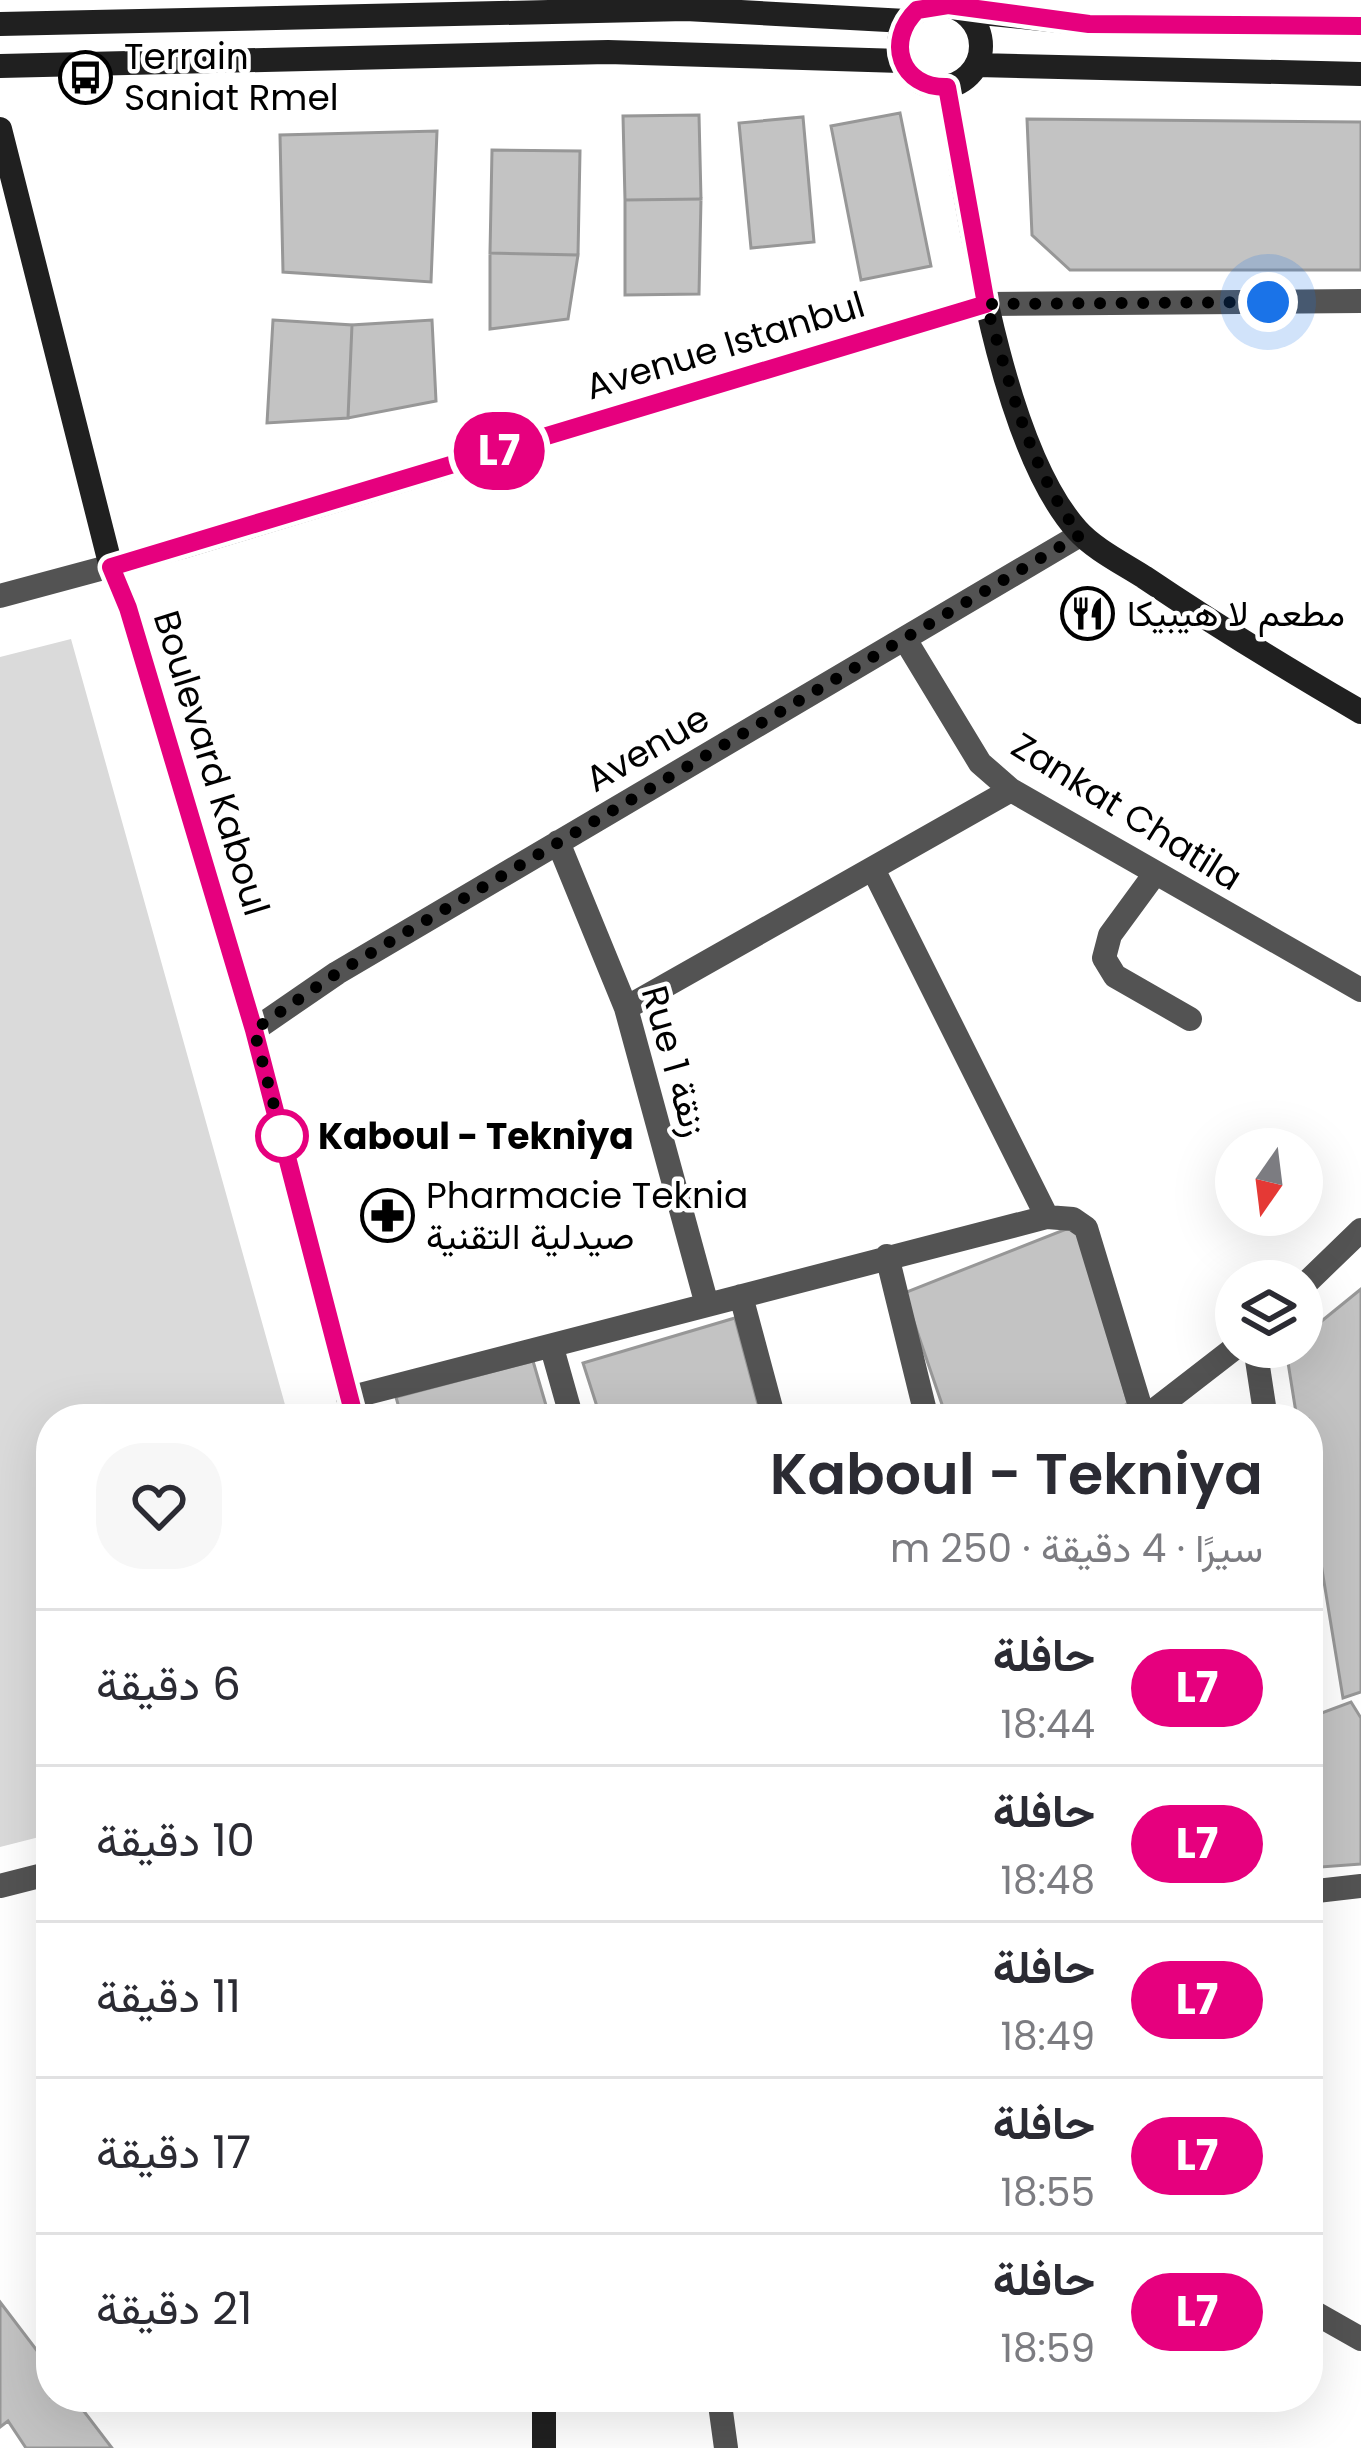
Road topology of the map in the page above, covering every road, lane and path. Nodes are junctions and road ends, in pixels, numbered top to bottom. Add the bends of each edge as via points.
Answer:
1 (962, 11) junction
2 (906, 21) junction
3 (0, 24) edge
4 (1361, 26) edge
5 (901, 61) junction
6 (977, 65) junction
7 (0, 67) edge
8 (1361, 74) edge
9 (947, 87) junction
10 (0, 129) edge
11 (1361, 301) edge
12 (986, 304) junction
13 (1080, 535) junction
14 (111, 567) junction
15 (0, 596) edge
16 (906, 641) junction
17 (1361, 712) edge
18 (1011, 790) junction
19 (558, 842) junction
20 (874, 871) junction
21 (1154, 875) junction
22 (1361, 990) edge
23 (626, 1008) junction
24 (1190, 1019) dead end
25 (254, 1030) junction
26 (1047, 1217) junction
27 (1361, 1230) edge
28 (887, 1256) junction
29 (1323, 1267) edge
30 (741, 1296) junction
31 (707, 1305) junction
32 (552, 1348) junction
33 (1215, 1363) edge
34 (1258, 1368) edge
35 (351, 1404) edge
36 (365, 1404) edge
37 (568, 1404) edge
38 (770, 1404) edge
39 (923, 1404) edge
40 (1139, 1404) edge
41 (1162, 1404) edge
42 (1264, 1404) edge
43 (36, 1877) edge
44 (0, 1886) edge
45 (1361, 1886) edge
46 (1323, 1890) edge
47 (1323, 2317) edge
48 (1361, 2339) edge
49 (544, 2412) edge
50 (721, 2412) edge
51 (544, 2448) edge
52 (726, 2448) edge

1 - 2 main road via 932,5
1 - 4 main road via 1089,24
1 - 6 main road via 980,35
2 - 3 main road via 686,9
2 - 5 main road
5 - 7 main road via 608,52
5 - 9 main road via 919,82
6 - 8 main road
6 - 9 main road
9 - 12 main road
10 - 14 main road, Boulevard Kaboul
11 - 12 street, Avenue Istanbul
12 - 13 main road via 1035,462
12 - 14 street, Avenue Istanbul
13 - 16 street, Avenue
13 - 17 main road
14 - 15 street, Avenue Istanbul
14 - 25 main road, Boulevard Kaboul
16 - 18 street, Zankat Chatila via 980,763
16 - 19 street, Avenue
18 - 20 street
18 - 21 street, Zankat Chatila
19 - 23 street, Rue 1 زنقة
19 - 25 street, Avenue
20 - 23 street
20 - 26 street
21 - 22 street, Zankat Chatila
21 - 24 street via 1104,958 1115,976
23 - 31 street, Rue 1 زنقة
25 - 35 main road, Boulevard Kaboul
26 - 28 street
26 - 40 street via 1080,1222 1090,1237
27 - 29 street
28 - 30 street
28 - 39 street
30 - 31 street
30 - 38 street
31 - 32 street
32 - 36 street
32 - 37 street
33 - 41 street
34 - 42 street
43 - 44 street
45 - 46 street
47 - 48 street
49 - 51 main road
50 - 52 street

